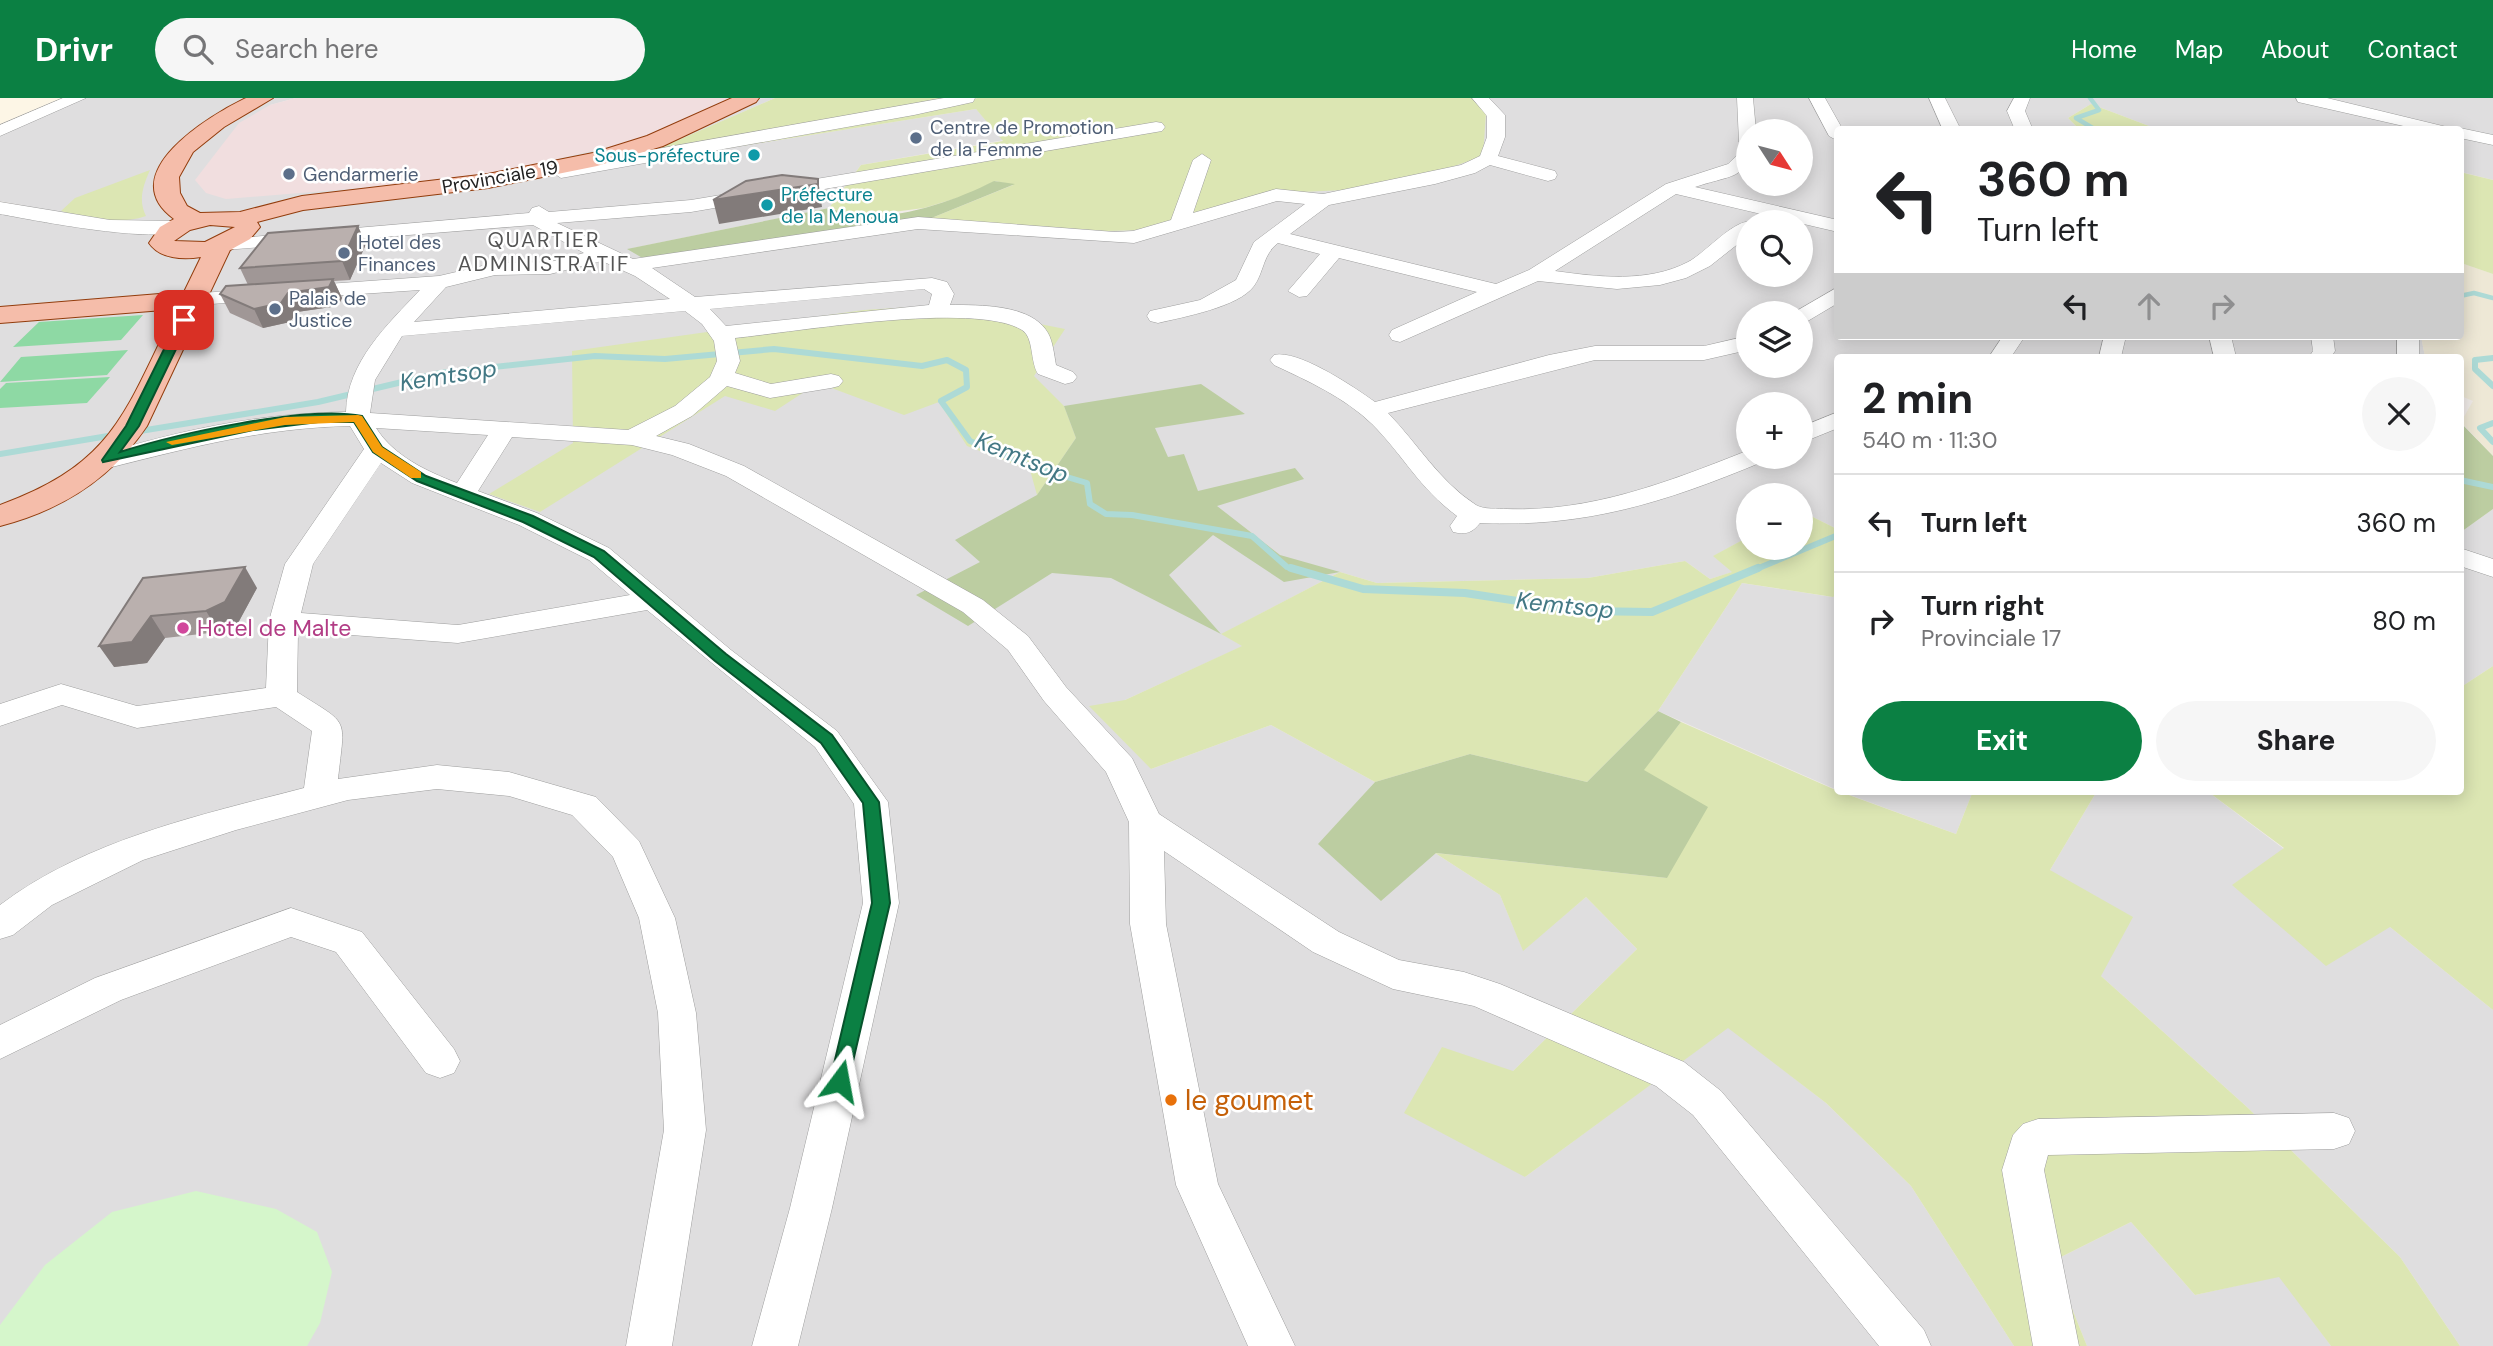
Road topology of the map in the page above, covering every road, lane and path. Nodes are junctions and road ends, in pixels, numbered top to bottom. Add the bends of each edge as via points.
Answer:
1 (78, 98) edge
2 (263, 98) edge
3 (749, 98) edge
4 (967, 98) edge
5 (1480, 98) edge
6 (1745, 98) edge
7 (1817, 98) edge
8 (1937, 98) edge
9 (2021, 98) edge
10 (2304, 98) edge
11 (844, 103) dead end
12 (1746, 119) edge
13 (1950, 126) edge
14 (2022, 126) edge
15 (2429, 126) edge
16 (1156, 127) dead end
17 (1834, 129) edge
18 (0, 131) edge
19 (2464, 134) edge
20 (760, 135) junction
21 (2493, 140) edge
22 (1488, 159) junction
23 (1202, 160) dead end
24 (1736, 166) edge
25 (514, 176) junction
26 (1548, 176) dead end
27 (1674, 188) junction
28 (1323, 200) junction
29 (1769, 209) joint
30 (8, 216) edge
31 (539, 216) junction
32 (244, 223) junction
33 (1180, 223) junction
34 (1834, 225) edge
35 (180, 232) junction
36 (561, 236) junction
37 (1273, 236) junction
38 (1736, 236) edge
39 (221, 245) junction
40 (1333, 252) junction
41 (600, 255) junction
42 (631, 265) junction
43 (495, 269) junction
44 (1535, 274) junction
45 (439, 282) junction
46 (1299, 291) dead end
47 (1497, 291) junction
48 (1834, 296) edge
49 (196, 299) junction
50 (693, 305) junction
51 (938, 310) junction
52 (1813, 310) edge
53 (0, 315) edge
54 (1158, 316) dead end
55 (396, 330) junction
56 (724, 334) junction
57 (1400, 335) dead end
58 (1736, 346) edge
59 (1282, 360) dead end
60 (723, 377) junction
61 (1065, 377) dead end
62 (831, 381) dead end
63 (358, 402) junction
64 (1371, 410) junction
65 (1834, 421) edge
66 (505, 429) junction
67 (1813, 430) edge
68 (632, 438) junction
69 (121, 443) junction
70 (377, 449) junction
71 (1736, 464) edge
72 (463, 494) junction
73 (0, 516) edge
74 (2464, 558) edge
75 (2493, 569) edge
76 (654, 600) junction
77 (284, 621) junction
78 (281, 696) junction
79 (0, 715) edge
80 (319, 796) junction
81 (1146, 822) junction
82 (0, 925) edge
83 (0, 1043) edge
84 (440, 1061) dead end
85 (2334, 1131) dead end
86 (649, 1346) edge
87 (775, 1346) edge
88 (1272, 1346) edge
89 (1908, 1346) edge
90 (2056, 1346) edge

1 - 18 street
2 - 35 main road via 211,125 173,164 167,177 172,206 184,217
3 - 25 main road, Provinciale 19 via 627,151
4 - 20 street
5 - 22 street via 1496,115 1496,138
6 - 12 street
7 - 17 street
8 - 13 street
9 - 14 street via 2016,111
10 - 15 street
11 - 20 street
16 - 31 street via 731,199
19 - 21 street
20 - 25 street via 555,173
22 - 26 street
22 - 28 street via 1457,172
23 - 33 street
24 - 27 street
25 - 32 main road, Provinciale 19 via 302,202
27 - 29 street
27 - 44 street
28 - 33 street via 1276,195
28 - 37 street
29 - 34 street
30 - 35 street via 85,237
31 - 32 street via 286,230
31 - 36 street
31 - 39 street
32 - 35 main road via 222,217
32 - 39 main road via 241,235
33 - 42 street via 1148,234 1115,238 918,223
35 - 39 main road via 185,251
36 - 41 street
36 - 43 street via 531,246
37 - 40 street
37 - 54 street via 1255,255 1245,284 1237,290 1207,305
38 - 44 street via 1699,265 1676,273 1598,284
39 - 49 main road
40 - 46 street
40 - 47 street
41 - 42 street
41 - 43 street via 550,268
42 - 50 street
43 - 45 street
44 - 47 street
45 - 49 street
45 - 55 street
47 - 57 street
48 - 52 street
49 - 53 main road
49 - 69 main road
50 - 51 street via 924,283 943,294
50 - 55 street
50 - 56 street
51 - 56 street
51 - 61 street via 1014,317 1032,326 1041,341 1046,369
55 - 63 street via 370,368
56 - 60 street via 729,357
58 - 64 street via 1704,353 1595,353
59 - 64 street via 1349,393
60 - 62 street via 770,391
60 - 68 street via 702,400 677,417
63 - 66 street
63 - 69 street via 318,418 154,445
63 - 70 street
64 - 71 street via 1468,520 1591,513 1669,491
65 - 67 street
66 - 68 street
66 - 72 street
68 - 81 street via 680,449 734,471 973,606 1018,643 1055,694 1120,766
69 - 73 main road via 47,499
70 - 72 street via 421,478
70 - 77 street via 299,564
72 - 76 street via 599,554
74 - 75 street
76 - 77 street via 458,634
76 - 87 street via 826,739 871,802 881,903
77 - 78 street
78 - 79 street via 137,717 61,694
78 - 80 street via 328,727
80 - 82 street via 131,851 39,895
80 - 86 street via 437,777 509,784 584,806 627,850 657,918 677,1013 685,1130
81 - 88 street via 1148,923 1196,1185
81 - 89 street via 1326,942 1393,974 1476,991 1670,1074 1707,1103
83 - 84 street via 107,989 291,922 349,942
85 - 90 street via 2038,1137 2028,1148 2023,1170

